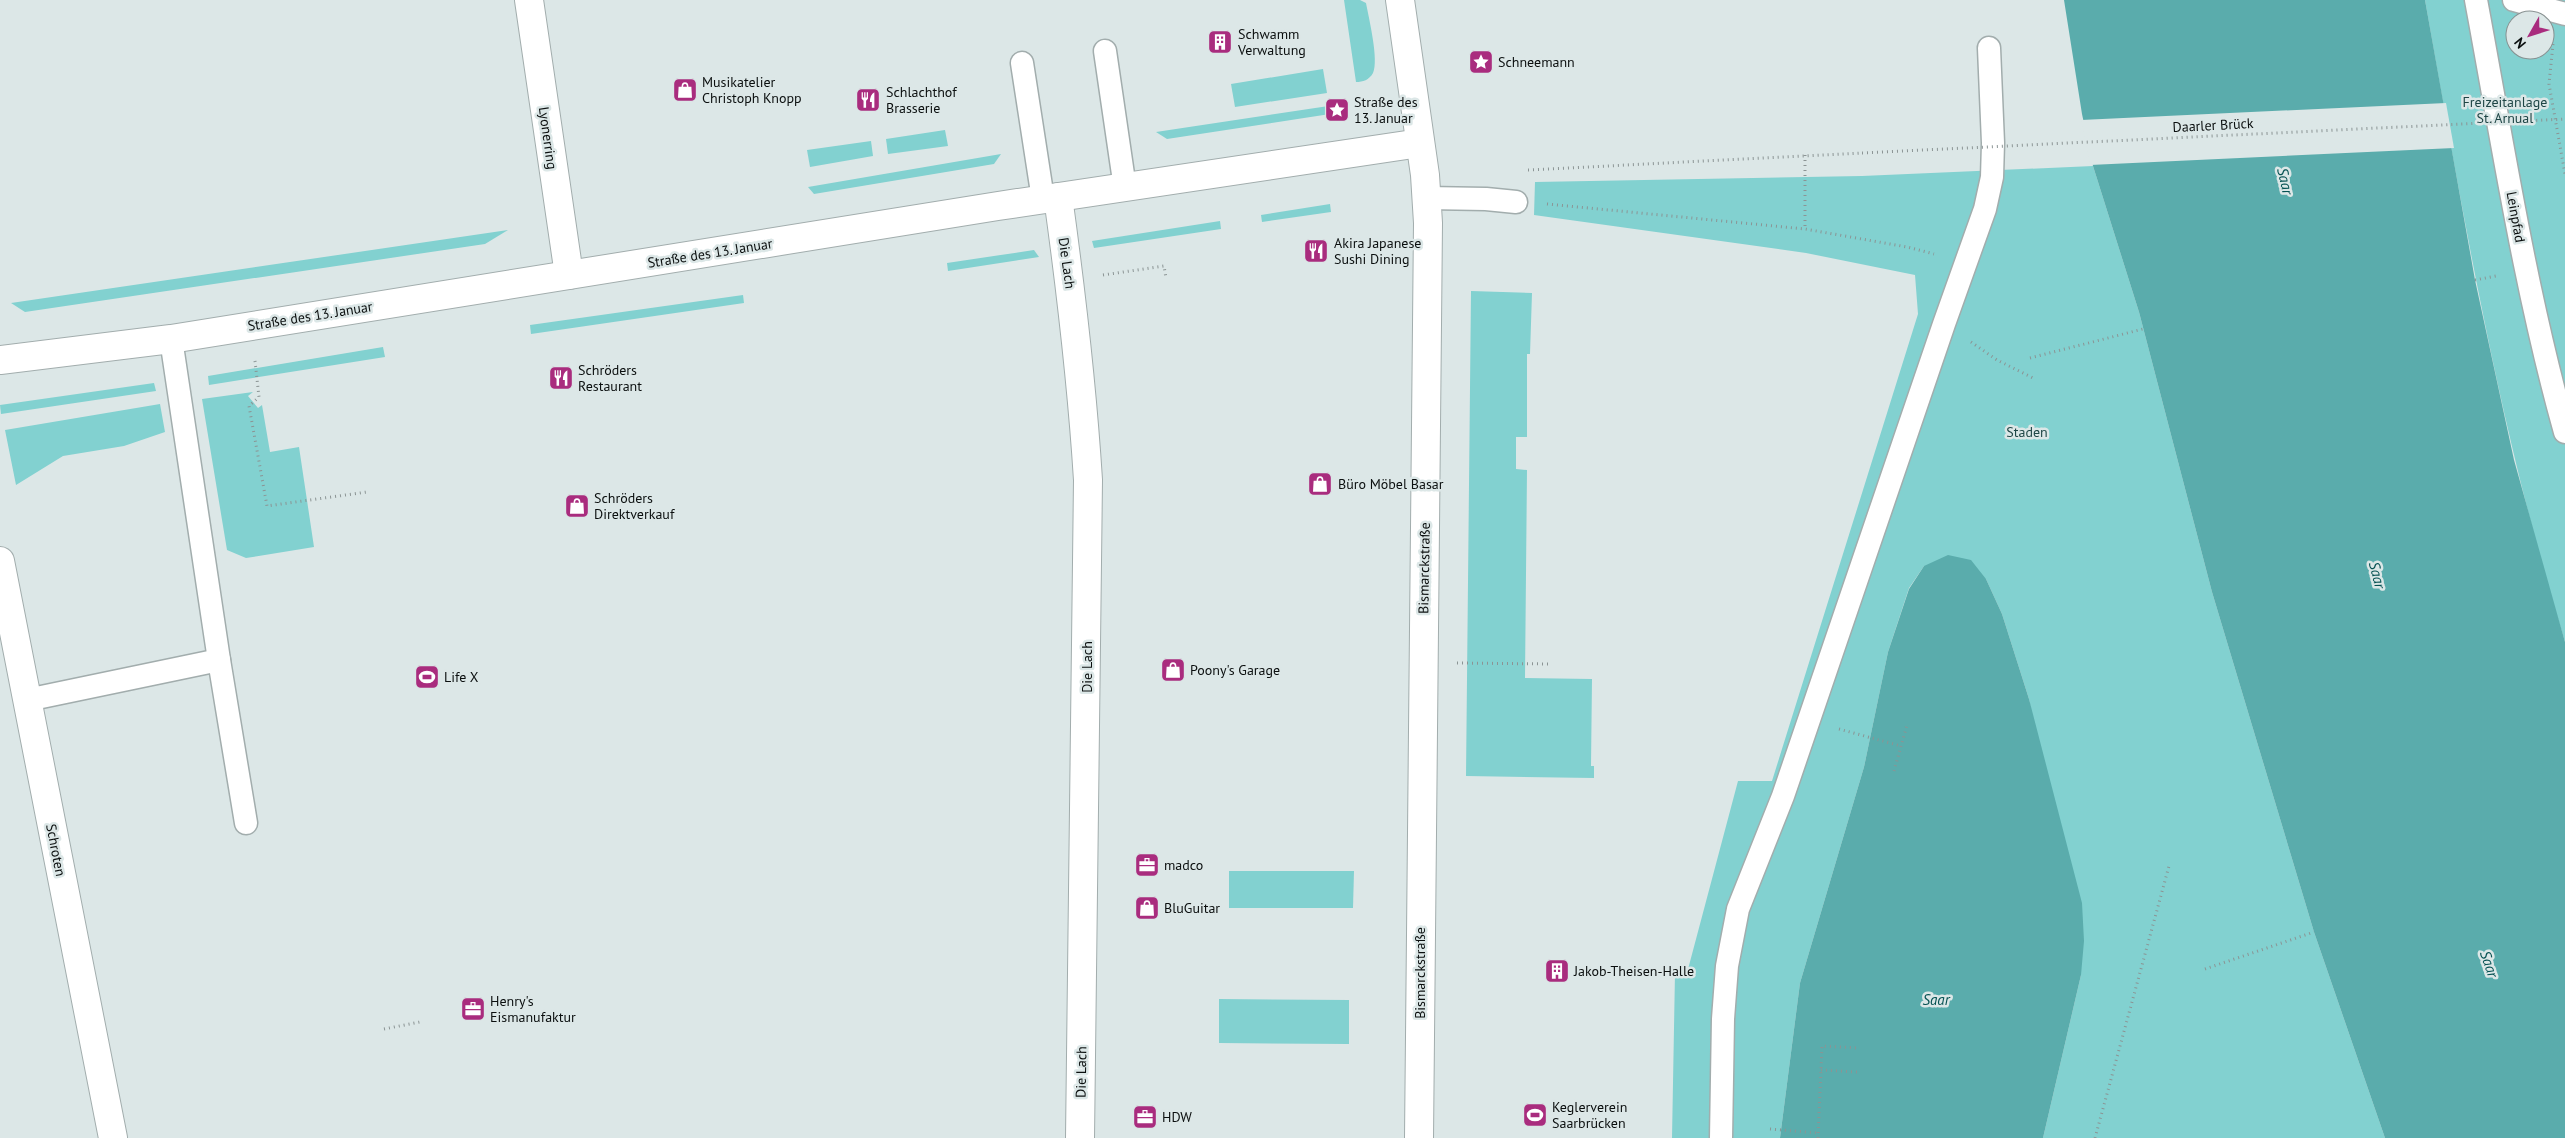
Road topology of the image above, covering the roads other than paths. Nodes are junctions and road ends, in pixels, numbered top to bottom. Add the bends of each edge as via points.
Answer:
1 (529, 0) edge
2 (1400, 0) edge
3 (2476, 0) edge
4 (2514, 0) edge
5 (2562, 14) edge
6 (1989, 48) dead end
7 (1104, 52) dead end
8 (1022, 64) dead end
9 (1420, 143) junction
10 (1124, 188) junction
11 (1050, 198) junction
12 (1426, 198) junction
13 (1516, 202) road end
14 (569, 275) junction
15 (171, 339) junction
16 (0, 360) edge
17 (2565, 432) edge
18 (0, 561) edge
19 (219, 660) junction
20 (27, 700) junction
21 (246, 823) dead end
22 (114, 1138) edge
23 (1080, 1138) edge
24 (1419, 1138) edge
25 (1720, 1138) edge

1 - 14 street, Lyonerring
2 - 9 street, Bismarckstraße
3 - 17 lane, Leinpfad via 2525,269
4 - 5 lane
6 - 25 lane via 1994,143 1986,209 1783,796 1738,909 1724,1010
7 - 10 lane
8 - 11 lane
9 - 10 street, Straße des 13. Januar
9 - 12 street, Bismarckstraße
10 - 11 street, Straße des 13. Januar
11 - 14 street, Straße des 13. Januar
11 - 23 street, Die Lach via 1070,280 1088,480
12 - 13 lane
12 - 24 street, Bismarckstraße
14 - 15 street, Straße des 13. Januar
15 - 16 street, Straße des 13. Januar
15 - 19 lane
18 - 20 street, Schroten
19 - 20 lane
19 - 21 lane
20 - 22 street, Schroten

